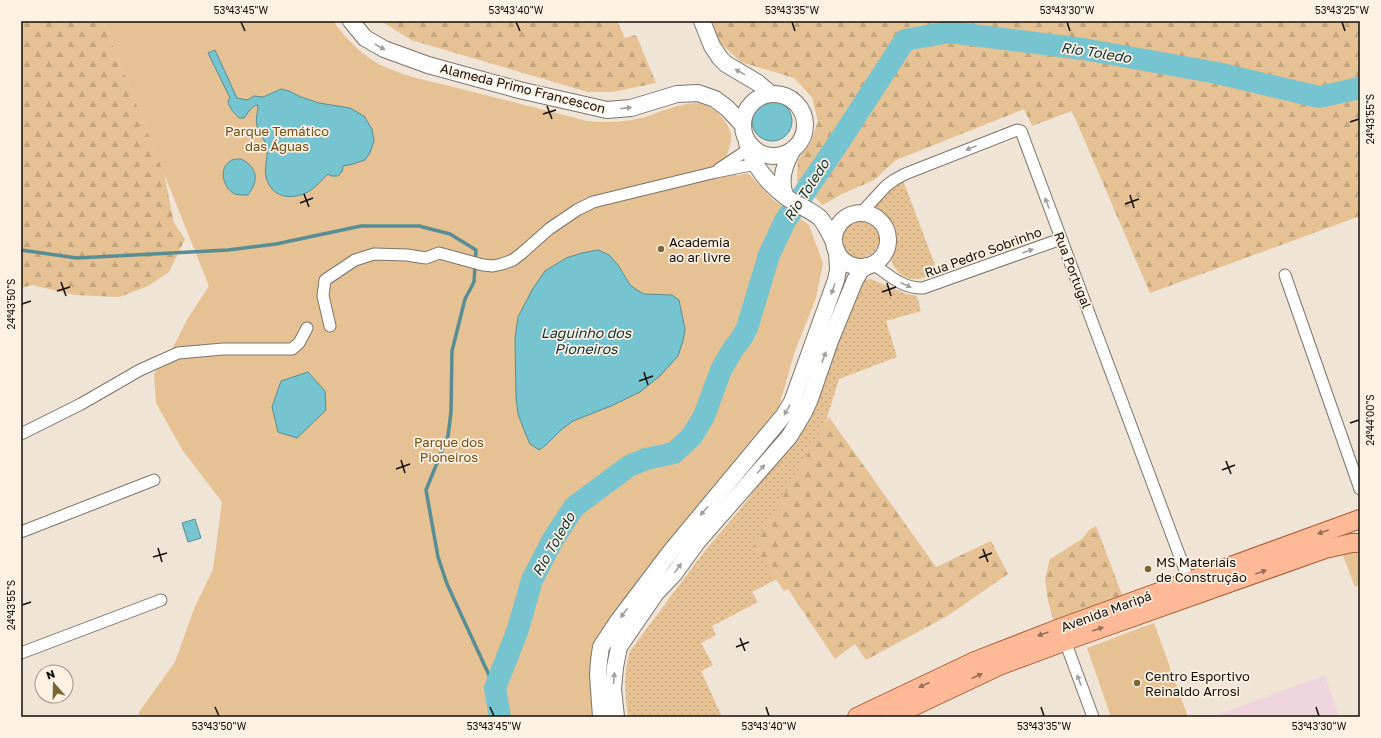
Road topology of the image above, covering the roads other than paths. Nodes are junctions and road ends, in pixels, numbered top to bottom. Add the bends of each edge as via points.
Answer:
1 (351, 21) edge
2 (702, 21) edge
3 (771, 94) junction
4 (746, 138) junction
5 (793, 148) junction
6 (756, 164) junction
7 (716, 172) junction
8 (787, 197) junction
9 (861, 213) junction
10 (813, 214) junction
11 (845, 218) junction
12 (1061, 239) junction
13 (835, 246) junction
14 (870, 265) junction
15 (1285, 275) dead end
16 (330, 326) dead end
17 (307, 328) dead end
18 (21, 434) edge
19 (154, 480) dead end
20 (1360, 489) edge
21 (1360, 519) edge
22 (21, 532) edge
23 (1360, 543) edge
24 (1190, 581) junction
25 (161, 600) dead end
26 (1065, 641) junction
27 (21, 653) edge
28 (601, 717) edge
29 (616, 717) edge
30 (857, 717) edge
31 (891, 717) edge
32 (1093, 717) edge

1 -> 4 street, Alameda Primo Francescon via 365,38 384,49 428,65 587,106 607,110 631,108 677,94 698,93 715,99 727,108
3 -> 2 street via 726,64 712,46
3 - 4 street via 762,96 748,108 744,116
3 - 5 street via 790,98 802,113 804,132
4 - 5 street via 759,152 768,155 781,154
4 - 6 street
4 - 7 street
5 - 8 street via 782,176
6 - 7 street
6 - 8 street via 761,173
7 - 16 street via 593,202 549,229 513,260 493,266 438,253 426,258 374,254 355,260 325,280 323,296
8 - 10 street
9 - 11 street
12 -> 9 street, Rua Portugal via 1020,131 1017,130 905,174 886,186
9 - 14 street via 877,218 887,232 887,249 882,257
10 - 11 street
10 - 13 street via 825,225
11 - 13 street via 835,233
14 -> 12 street, Rua Pedro Sobrinho via 906,286 924,288
12 - 24 street, Rua Portugal
13 - 14 street via 841,258 849,264 858,267
13 -> 28 street via 838,270 836,280 792,402 671,551 618,621 601,648 598,675
29 -> 14 street via 613,689 619,646 656,593 674,574 698,541 789,437 810,399 857,275
15 - 20 street
17 - 18 street via 299,343 292,349 223,348 178,353 140,370
19 - 22 street
21 -> 24 main road, Avenida Maripá
26 -> 23 main road, Avenida Maripá via 1325,549 1352,542
24 -> 30 main road, Avenida Maripá via 975,661
25 - 27 street
31 -> 26 main road, Avenida Maripá via 999,666
32 -> 26 street

